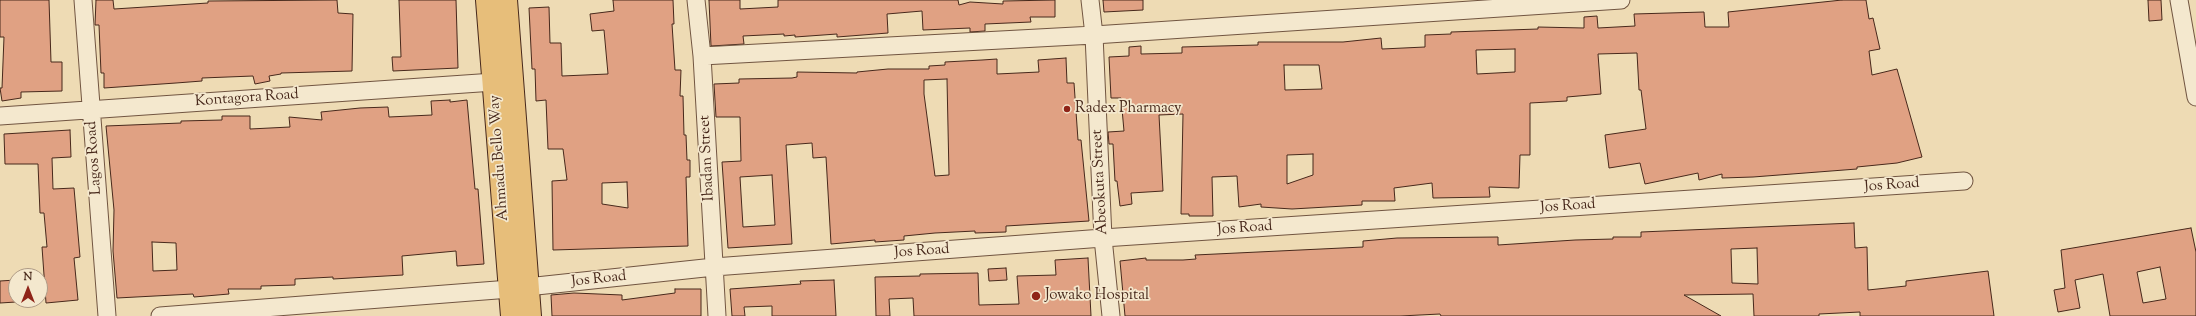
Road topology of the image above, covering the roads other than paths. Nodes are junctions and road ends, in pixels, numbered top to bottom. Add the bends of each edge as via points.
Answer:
1 (83, 0) edge
2 (487, 0) edge
3 (506, 0) edge
4 (696, 0) edge
5 (1090, 0) edge
6 (1621, 0) edge
7 (2179, 0) edge
8 (1094, 35) junction
9 (2191, 39) edge
10 (702, 56) junction
11 (494, 82) junction
12 (2196, 97) edge
13 (91, 109) junction
14 (0, 116) edge
15 (1964, 181) dead end
16 (1103, 238) junction
17 (714, 267) junction
18 (519, 288) junction
19 (107, 316) edge
20 (160, 316) edge
21 (512, 316) edge
22 (530, 316) edge
23 (717, 316) edge
24 (1111, 316) edge

1 - 13 street, Lagos Road
2 - 11 main road, Ahmadu Bello Way
3 - 18 main road, Ahmadu Bello Way
4 - 10 street, Ibadan Street
5 - 8 street, Abeokuta Street
6 - 8 street
7 - 9 street
8 - 10 street
8 - 16 street, Abeokuta Street
9 - 12 street
10 - 17 street, Ibadan Street
11 - 13 street, Kontagora Road
11 - 18 main road, Ahmadu Bello Way
13 - 14 street, Kontagora Road
13 - 19 street, Lagos Road
15 - 16 street, Jos Road
16 - 17 street, Jos Road
16 - 24 street, Abeokuta Street
17 - 18 street, Jos Road
17 - 23 street, Ibadan Street
18 - 20 street, Jos Road
18 - 21 main road, Ahmadu Bello Way
18 - 22 main road, Ahmadu Bello Way

